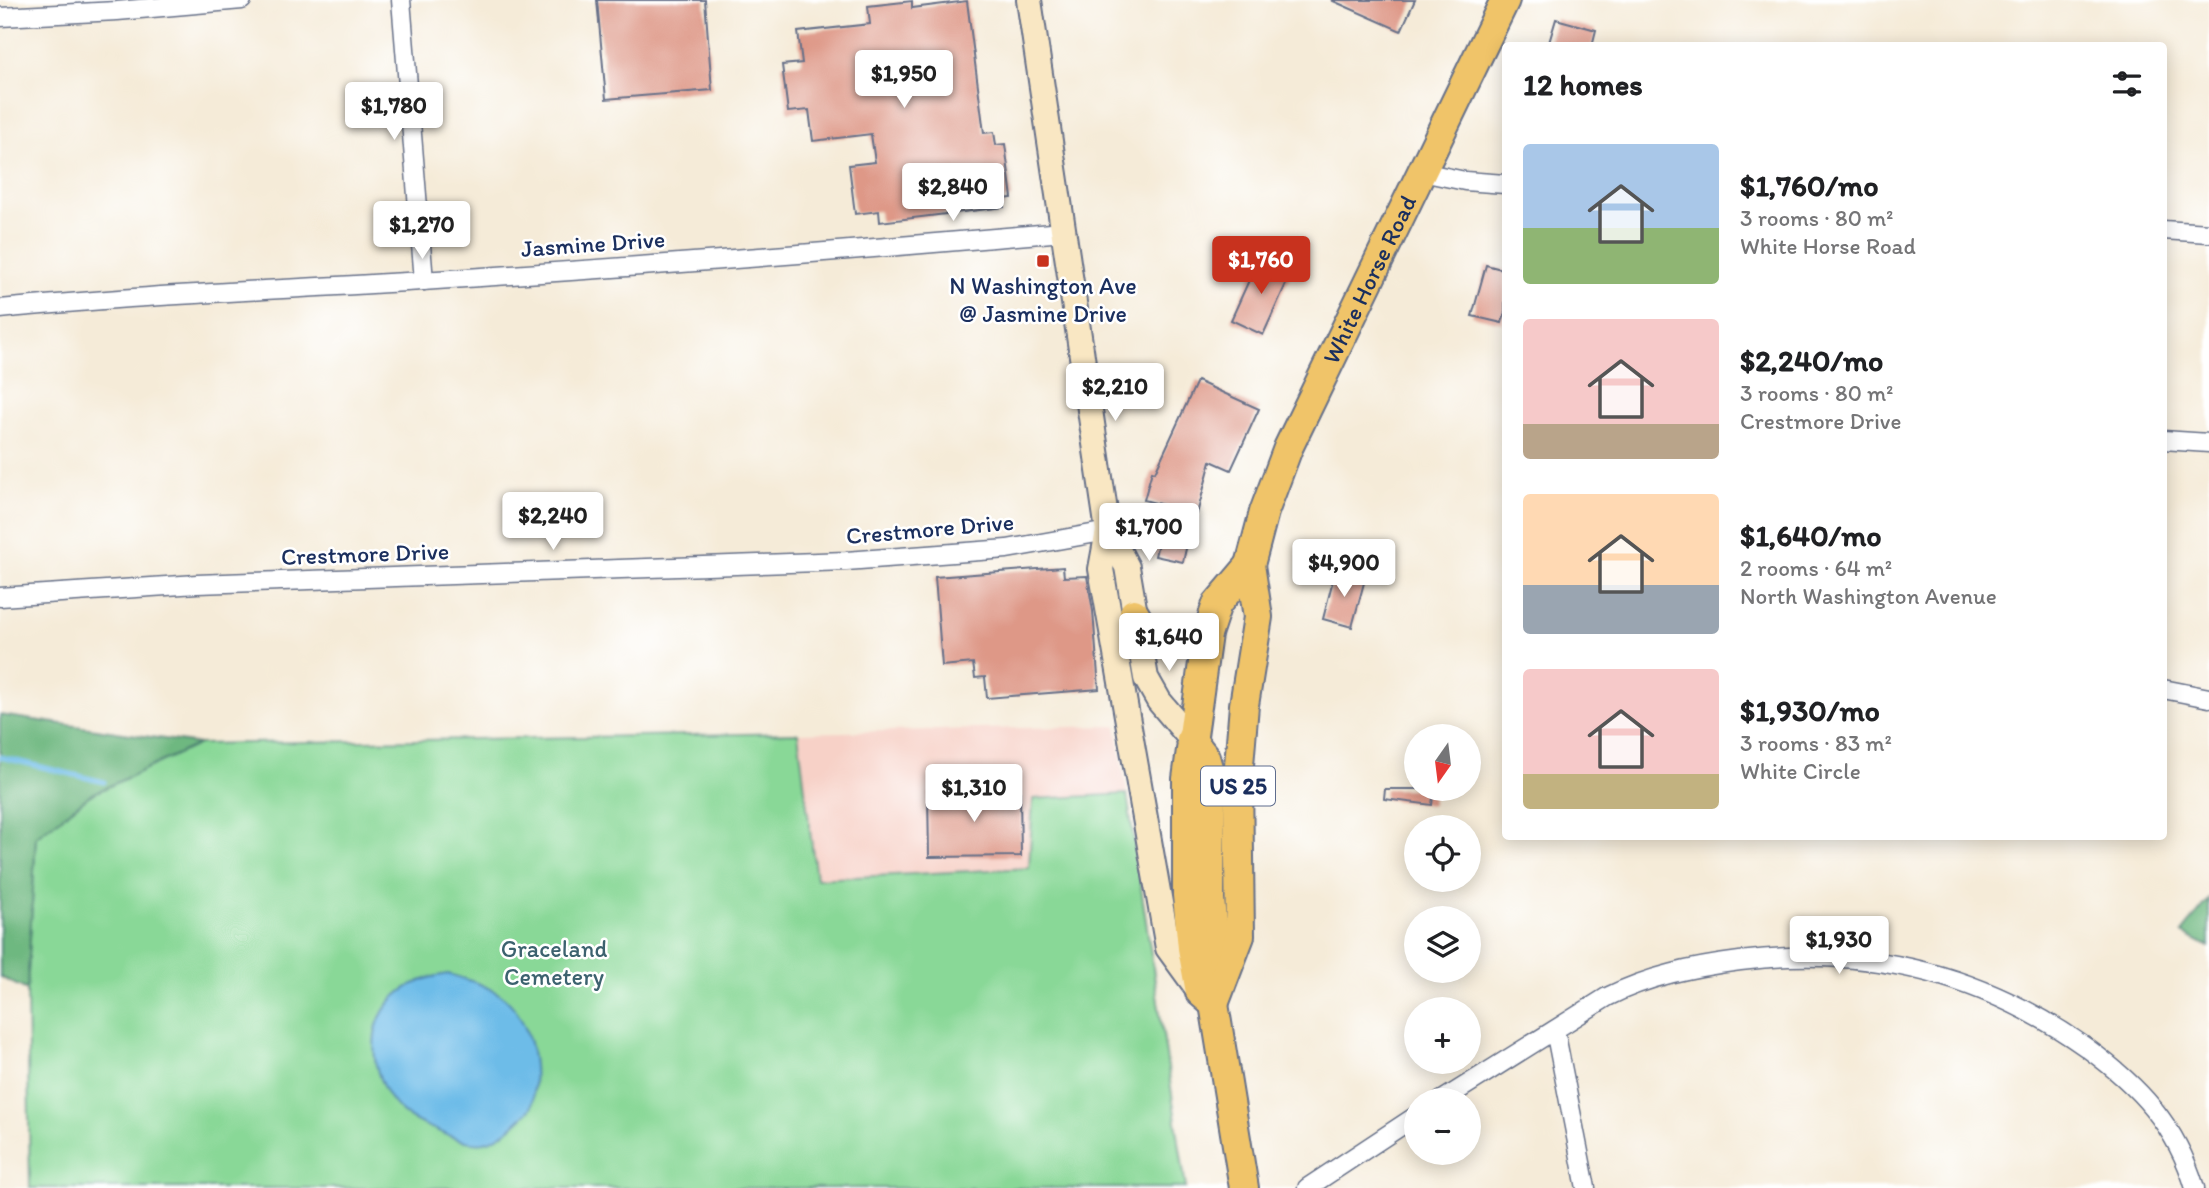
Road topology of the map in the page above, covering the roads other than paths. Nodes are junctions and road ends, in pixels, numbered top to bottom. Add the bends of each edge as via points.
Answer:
1 (242, 0) edge
2 (401, 0) edge
3 (1029, 0) edge
4 (1505, 0) edge
5 (0, 17) edge
6 (1422, 172) junction
7 (1502, 184) edge
8 (2167, 230) edge
9 (1063, 232) junction
10 (2209, 233) edge
11 (424, 281) junction
12 (0, 309) edge
13 (2167, 440) edge
14 (2209, 443) edge
15 (1108, 531) junction
16 (1250, 565) junction
17 (0, 597) edge
18 (1134, 613) junction
19 (1207, 634) junction
20 (2167, 690) edge
21 (2209, 698) edge
22 (1191, 738) junction
23 (1207, 998) junction
24 (1555, 1030) junction
25 (1462, 1088) edge
26 (1404, 1124) edge
27 (1244, 1188) edge
28 (1307, 1188) edge
29 (1586, 1188) edge
30 (2195, 1188) edge

1 - 5 street
2 - 11 street
3 - 9 main road
4 - 6 highway, White Horse Road / US 25
6 - 7 street
6 - 16 highway, White Horse Road / US 25 via 1288,448
8 - 10 street
9 - 11 street, Jasmine Drive
9 - 15 main road
11 - 12 street, Jasmine Drive
13 - 14 street
15 - 17 street, Crestmore Drive via 1006,549 846,561 197,584
15 - 18 main road via 1126,567
15 - 23 main road via 1101,569 1168,948
16 - 19 highway, White Horse Road / US 25 via 1217,604
16 - 23 highway, White Horse Road / US 25 via 1258,617 1238,777 1240,936
18 - 19 highway via 1149,637 1162,644 1188,643
18 - 22 main road via 1146,678 1158,702
19 - 22 highway, White Horse Road / US 25
20 - 21 street
22 - 23 highway via 1205,757 1211,778 1214,943
23 - 27 highway, White Horse Road / US 25
24 - 25 street
24 - 29 street
24 - 30 street via 1630,985 1713,964 1805,955 1911,968 2011,1002 2065,1032 2112,1066 2162,1117
26 - 28 street

